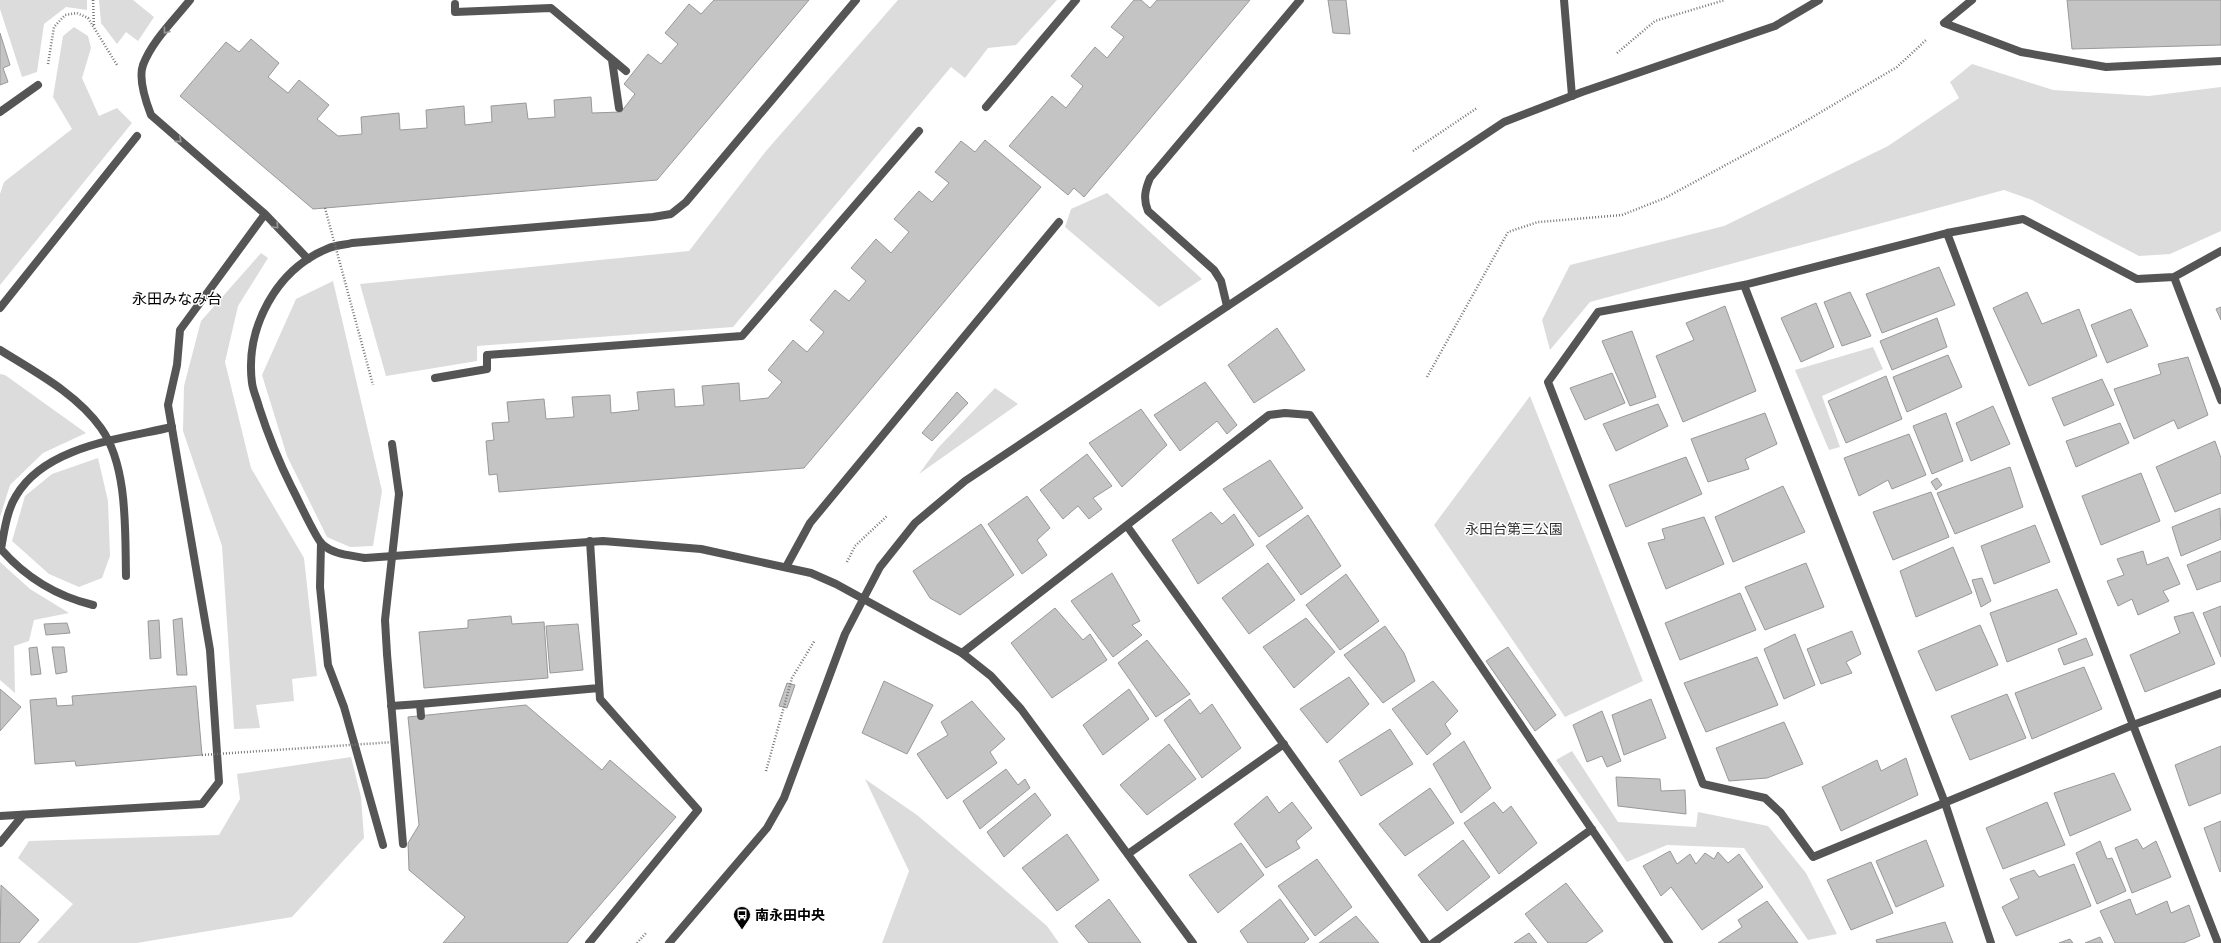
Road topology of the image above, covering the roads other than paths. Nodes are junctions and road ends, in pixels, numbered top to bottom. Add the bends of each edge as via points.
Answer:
1 (190, 0) edge
2 (856, 0) edge
3 (1076, 0) edge
4 (1300, 0) edge
5 (1564, 0) edge
6 (1819, 0) edge
7 (1972, 0) edge
8 (455, 4) dead end
9 (612, 60) junction
10 (2221, 61) edge
11 (626, 71) dead end
12 (38, 85) road end
13 (1572, 96) junction
14 (986, 107) dead end
15 (620, 108) dead end
16 (0, 112) edge
17 (919, 130) dead end
18 (137, 136) dead end
19 (265, 214) junction
20 (1059, 222) dead end
21 (1947, 233) junction
22 (2221, 251) edge
23 (308, 259) junction
24 (2174, 277) junction
25 (1744, 285) junction
26 (1227, 306) junction
27 (0, 308) edge
28 (0, 350) edge
29 (434, 378) dead end
30 (2221, 400) edge
31 (172, 427) junction
32 (108, 442) junction
33 (392, 444) dead end
34 (1126, 526) junction
35 (590, 542) junction
36 (321, 543) junction
37 (0, 548) edge
38 (786, 567) junction
39 (126, 576) dead end
40 (863, 599) junction
41 (93, 605) dead end
42 (962, 653) junction
43 (599, 688) junction
44 (2221, 693) edge
45 (420, 704) junction
46 (391, 706) junction
47 (420, 716) dead end
48 (2133, 725) junction
49 (1284, 744) junction
50 (1945, 803) junction
51 (23, 815) junction
52 (0, 816) edge
53 (1592, 829) junction
54 (0, 843) edge
55 (403, 844) dead end
56 (383, 845) dead end
57 (1128, 854) junction
58 (589, 943) edge
59 (668, 943) edge
60 (1193, 943) edge
61 (1426, 943) edge
62 (1434, 943) edge
63 (1669, 943) edge
64 (1991, 943) edge
65 (2218, 943) edge

1 -> 19 street via 149,54 143,66 143,95 151,115
2 - 23 street via 686,202 671,214 352,243 329,248
3 - 14 street
4 - 26 street via 1150,178 1145,189 1144,201 1148,211 1214,270 1221,281
5 - 13 street
6 - 13 street via 1775,26
7 - 10 street via 1944,23 2021,52 2106,67
8 - 9 street via 455,12 550,8
9 - 11 street
9 - 15 street
12 - 16 street
13 - 26 street via 1504,122
17 - 29 street via 742,336 488,355 487,369
18 - 27 street
19 -> 23 street
19 - 31 street via 180,330 177,365 168,405
20 - 38 street via 810,523
21 - 24 street via 2023,219 2137,279
21 - 25 street
21 - 48 street
22 - 24 street
23 - 36 street via 293,270 278,287 263,312 251,352 252,384 266,428 285,474
24 - 30 street
25 - 50 street
25 - 50 street via 1598,312 1548,382 1703,784 1765,798 1781,813 1813,857
26 - 40 street via 966,481 915,523 880,567
28 - 32 street via 58,386 101,428
31 - 32 street
31 - 51 street via 210,650 219,782 202,804
32 - 37 street via 77,450 56,460 31,477 15,496
32 - 39 street via 114,456 125,523
33 - 46 street, bridge via 399,494 385,620
34 - 42 street
34 - 49 street
34 - 53 street via 1269,415 1310,415
35 - 36 street via 365,558 335,552
35 - 38 street via 701,549
35 - 43 street
36 - 56 street via 320,587 328,665 344,708
37 - 41 street via 47,588 72,600
38 - 40 street via 817,576
40 - 42 street
40 - 59 street via 846,634 784,798 768,828
42 - 57 street via 1008,693
43 - 45 street
43 - 58 street via 600,699 698,810
44 - 48 street
45 - 46 street
45 - 47 street
46 - 55 street
48 - 50 street
48 - 65 street
49 - 57 street
49 - 61 street
50 - 64 street
51 - 52 street
51 - 54 street
53 - 62 street
53 - 63 street
57 - 60 street

